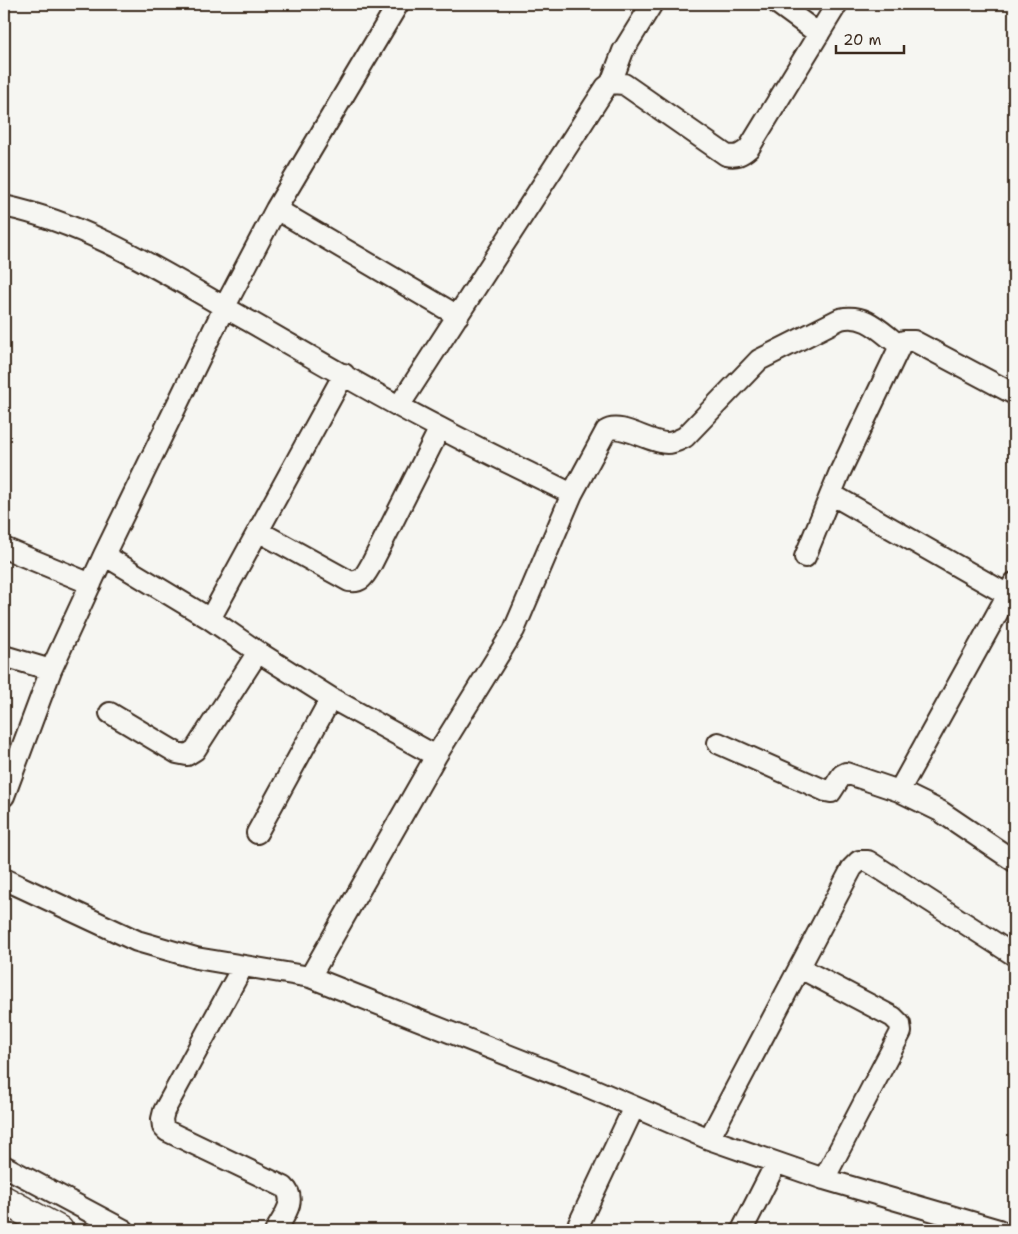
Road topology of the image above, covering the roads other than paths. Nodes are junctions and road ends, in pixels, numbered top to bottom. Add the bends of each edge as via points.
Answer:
1 (398, 4) edge
2 (652, 4) edge
3 (778, 4) edge
4 (837, 4) edge
5 (819, 34) junction
6 (611, 83) junction
7 (4, 206) edge
8 (276, 210) junction
9 (224, 308) junction
10 (458, 316) junction
11 (900, 346) junction
12 (344, 374) junction
13 (1014, 394) edge
14 (399, 406) junction
15 (440, 428) junction
16 (572, 494) junction
17 (831, 494) junction
18 (258, 531) junction
19 (4, 548) edge
20 (104, 555) junction
21 (805, 557) dead end
22 (91, 584) junction
23 (1011, 589) edge
24 (210, 619) junction
25 (258, 652) junction
26 (4, 656) edge
27 (51, 670) junction
28 (331, 698) junction
29 (110, 713) dead end
30 (718, 743) dead end
31 (436, 756) junction
32 (899, 791) junction
33 (4, 796) edge
34 (257, 832) dead end
35 (1014, 861) edge
36 (4, 879) edge
37 (1014, 955) edge
38 (243, 966) junction
39 (800, 968) junction
40 (310, 977) junction
41 (634, 1107) junction
42 (709, 1139) junction
43 (776, 1163) junction
44 (4, 1166) edge
45 (824, 1179) junction
46 (4, 1200) edge
47 (59, 1230) edge
48 (124, 1230) edge
49 (276, 1230) edge
50 (576, 1230) edge
51 (742, 1230) edge
52 (999, 1230) edge

1 - 8 street
2 - 6 street via 623,51
3 - 5 street
4 - 5 street
5 - 6 street via 750,148 735,157 726,155 624,84
6 - 10 street
7 - 9 street via 96,236 141,258
8 - 9 street
8 - 10 street
9 - 12 street
9 - 20 street
10 - 14 street
11 - 13 street via 904,341 914,341
11 - 16 street via 868,322 851,317 840,319 759,360 685,437 676,442 659,442 610,427
11 - 17 street
12 - 14 street
12 - 18 street
14 - 15 street
15 - 16 street
15 - 18 street via 371,565 363,578 356,582
16 - 31 street via 514,630
17 - 21 street
17 - 23 street
18 - 24 street
19 - 22 street
20 - 22 street
20 - 24 street
22 - 27 street
23 - 32 street
24 - 25 street
25 - 28 street
25 - 29 street via 195,750 187,755 177,753
26 - 27 street
27 - 33 street
28 - 31 street
28 - 34 street
30 - 32 street via 826,791 831,792 846,772
31 - 40 street
32 - 35 street via 940,811
36 - 38 street via 137,941 196,958
37 - 39 street via 868,861 859,861 852,868
38 - 40 street
38 - 49 street via 164,1111 163,1128 284,1187 290,1200
39 - 42 street
39 - 45 street via 893,1017 900,1024 901,1032
40 - 41 street
41 - 42 street
41 - 50 street
42 - 43 street
43 - 45 street
43 - 51 street
44 - 48 street
45 - 52 street
46 - 47 street

